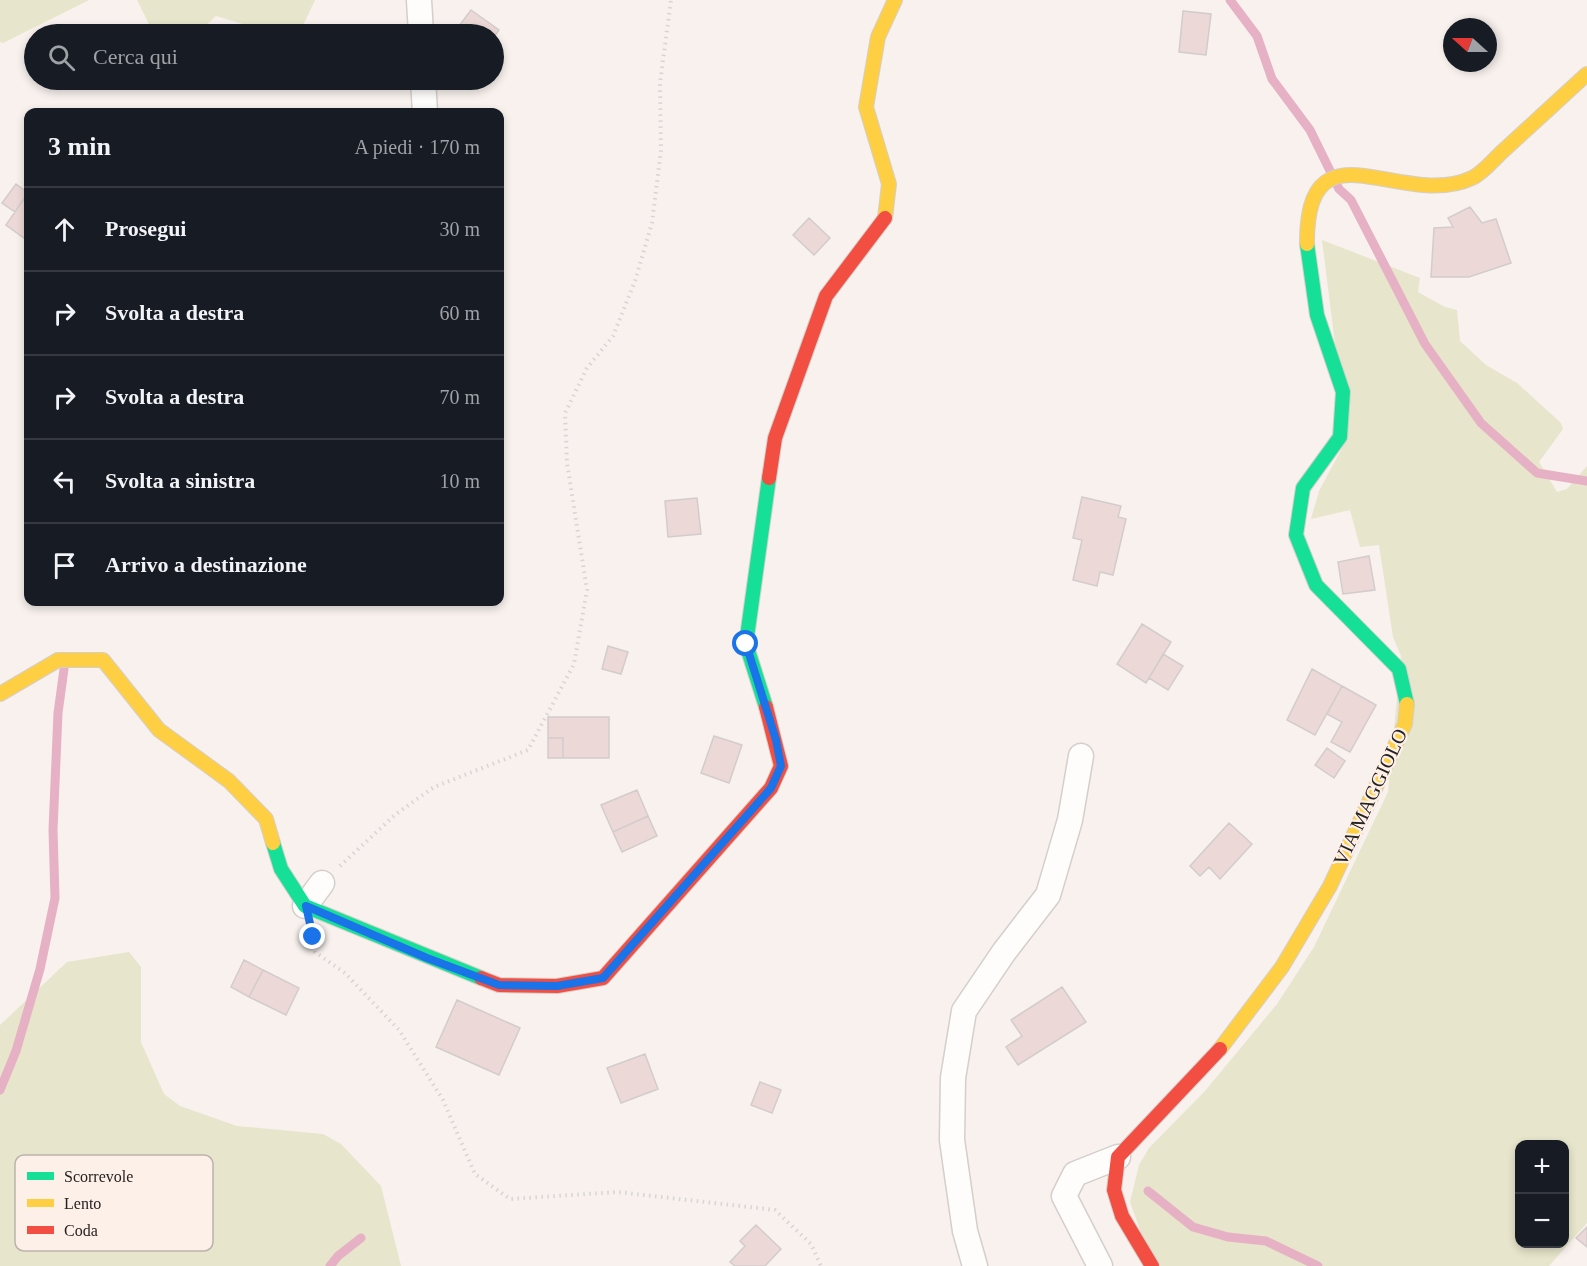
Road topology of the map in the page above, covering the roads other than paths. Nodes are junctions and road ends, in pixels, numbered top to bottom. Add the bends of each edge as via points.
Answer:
1 (419, 0) edge
2 (895, 0) edge
3 (420, 24) edge
4 (1587, 74) edge
5 (424, 90) edge
6 (425, 108) edge
7 (0, 694) edge
8 (1081, 756) dead end
9 (322, 883) road end
10 (306, 906) junction
11 (1118, 1157) junction
12 (975, 1266) edge
13 (1100, 1266) edge
14 (1152, 1266) edge

1 - 3 street
2 - 10 street via 878,37 866,106 889,184 885,218 826,296 775,438 746,644 781,766 771,788 603,978 557,986 499,985
4 - 11 street, VIA MAGGIOLO via 1473,178 1431,188 1344,173 1328,179 1310,203 1307,242 1316,305 1343,392 1340,438 1303,488 1296,535 1316,585 1399,669 1409,705 1405,724 1330,886 1282,967 1220,1049
5 - 6 street
7 - 10 street via 58,660 103,660 159,730 229,781 266,819 281,869
8 - 12 street via 1070,820 1048,895 964,1011 953,1078 952,1140 965,1232
9 - 10 street
11 - 13 street via 1075,1174 1064,1196
11 - 14 street via 1114,1190 1122,1216

